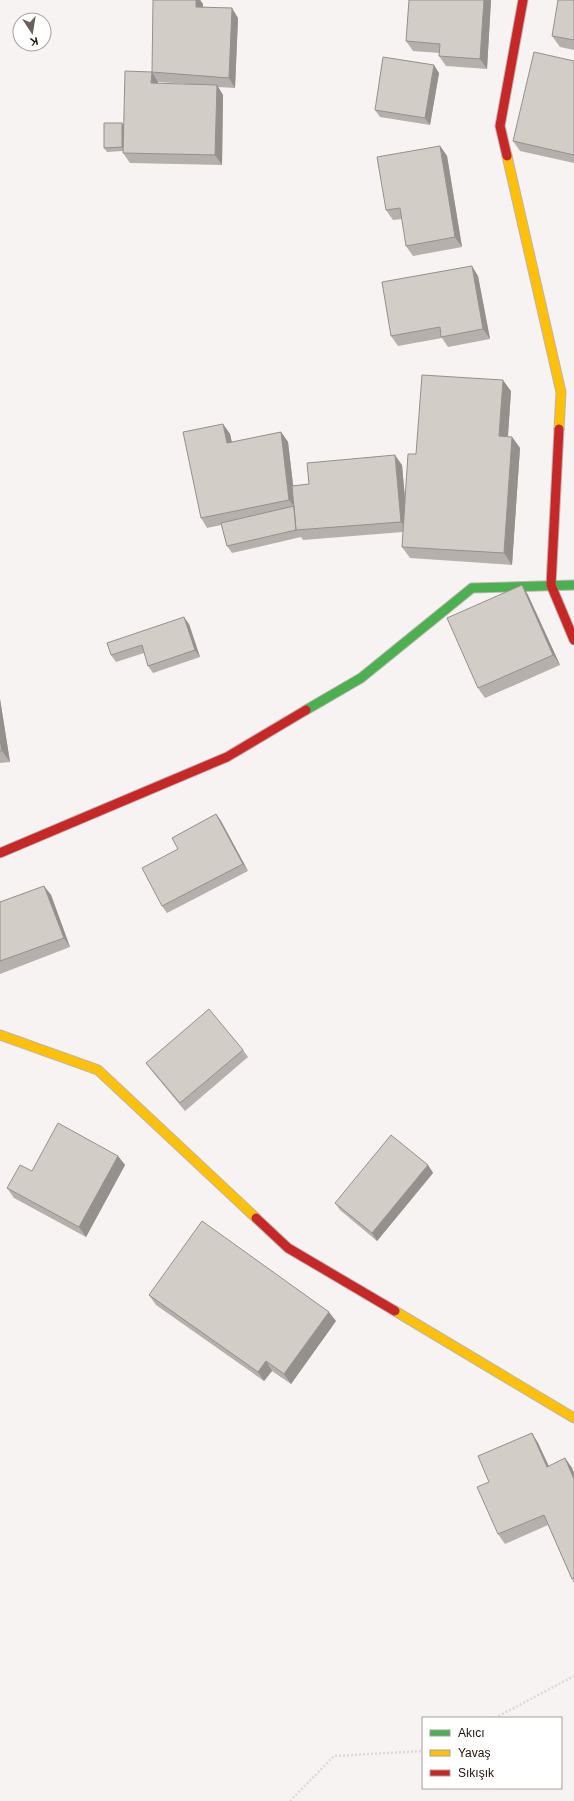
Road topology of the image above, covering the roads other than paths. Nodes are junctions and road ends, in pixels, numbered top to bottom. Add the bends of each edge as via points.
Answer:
1 (523, 0) edge
2 (551, 585) junction
3 (574, 585) edge
4 (574, 640) edge
5 (0, 853) edge
6 (0, 1035) edge
7 (574, 1418) edge

1 - 2 street via 500,126 560,392
2 - 3 street
2 - 4 street
2 - 5 street via 472,588 361,678 227,758
6 - 7 street via 98,1070 288,1248

